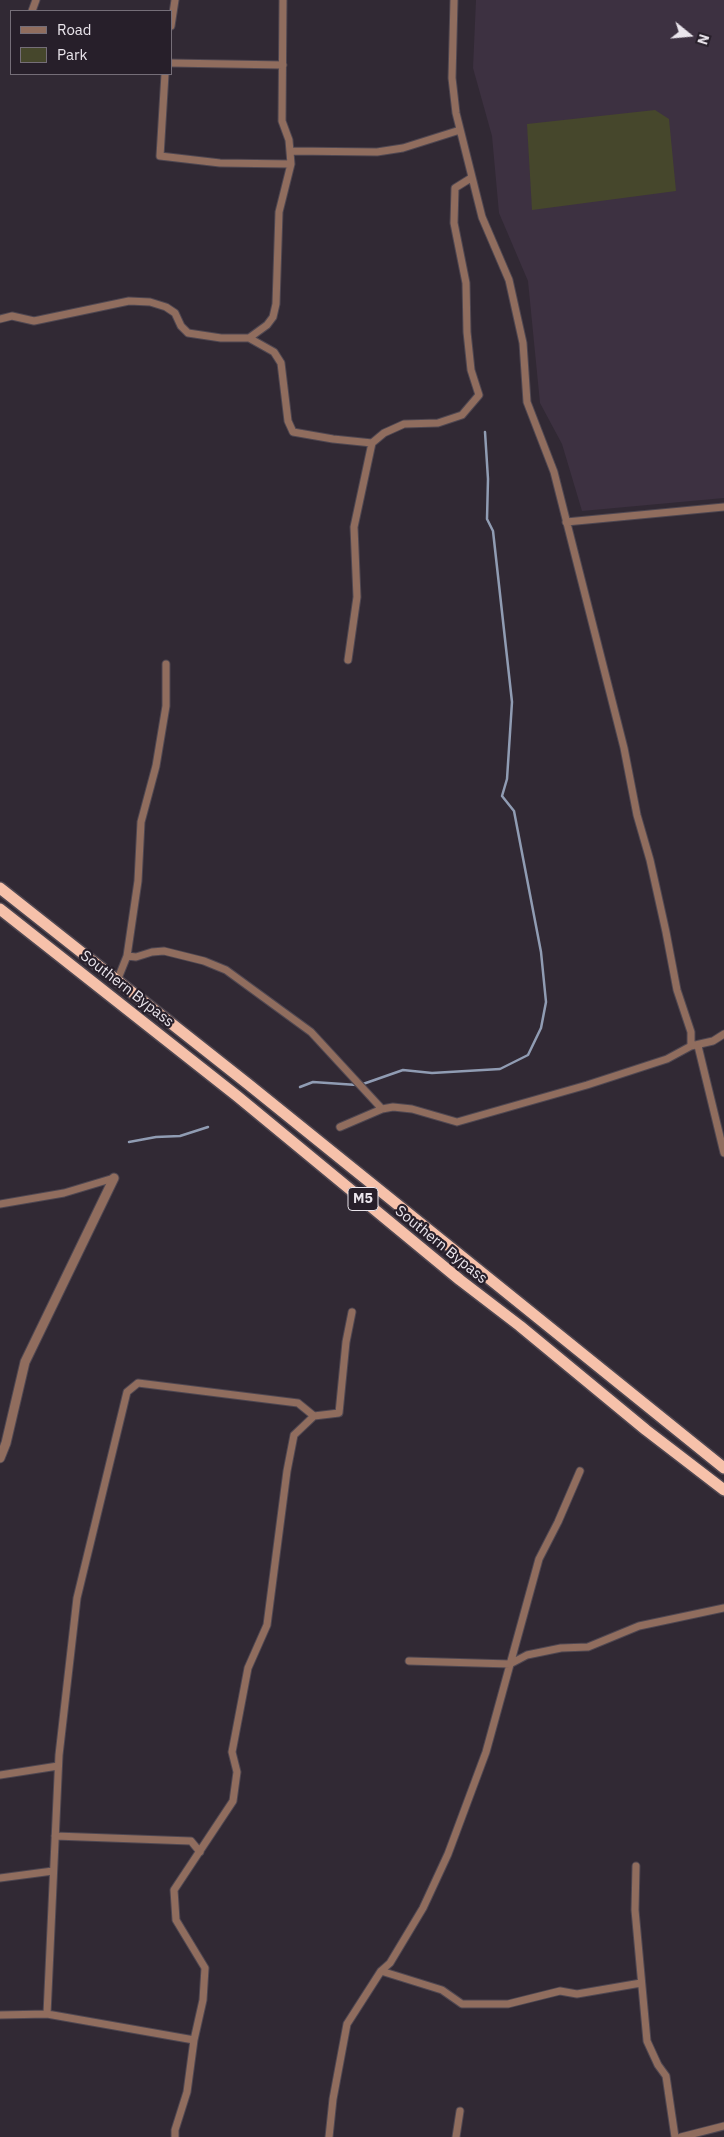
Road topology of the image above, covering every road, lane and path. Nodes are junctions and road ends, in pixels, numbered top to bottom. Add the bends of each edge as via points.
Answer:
1 (175, 0) edge
2 (283, 0) edge
3 (454, 0) edge
4 (172, 20) edge
5 (172, 63) edge
6 (283, 65) junction
7 (165, 75) edge
8 (460, 130) junction
9 (291, 151) junction
10 (291, 164) junction
11 (471, 178) junction
12 (0, 319) edge
13 (249, 338) junction
14 (372, 443) junction
15 (724, 507) edge
16 (566, 522) junction
17 (348, 660) dead end
18 (166, 664) dead end
19 (0, 888) edge
20 (0, 908) edge
21 (127, 956) junction
22 (117, 981) junction
23 (724, 1034) edge
24 (694, 1046) junction
25 (382, 1109) junction
26 (340, 1127) dead end
27 (724, 1153) edge
28 (114, 1178) joint
29 (0, 1204) edge
30 (352, 1312) dead end
31 (314, 1416) junction
32 (0, 1458) edge
33 (724, 1468) edge
34 (580, 1472) dead end
35 (724, 1490) edge
36 (724, 1608) edge
37 (409, 1661) dead end
38 (510, 1664) junction
39 (58, 1766) junction
40 (0, 1775) edge
41 (55, 1836) junction
42 (200, 1852) junction
43 (636, 1866) dead end
44 (54, 1871) junction
45 (0, 1878) edge
46 (381, 1970) junction
47 (641, 1983) junction
48 (47, 2014) junction
49 (0, 2015) edge
50 (194, 2040) junction
51 (460, 2111) dead end
52 (724, 2126) edge
53 (175, 2137) edge
54 (329, 2137) edge
55 (456, 2137) edge
56 (675, 2137) edge
57 (680, 2137) edge

1 - 4 street
2 - 6 street
3 - 8 street via 452,78
5 - 6 street
6 - 9 street via 282,122
7 - 10 street via 160,156 220,163
8 - 9 street via 403,148 377,152
8 - 11 street
9 - 10 street
10 - 13 street via 279,212 273,317
11 - 14 street via 455,188 454,223 466,284 471,370 479,395 462,415 438,423 404,424
11 - 16 street via 482,217 508,280 522,343 527,402 554,472
12 - 13 street via 12,316 34,321 130,301 145,301 173,310 188,333
13 - 14 street via 274,352 281,363 288,421 293,432
14 - 17 street via 354,527 357,597
15 - 16 street
16 - 24 street via 624,748 677,990
18 - 21 street via 166,706 156,766 141,822 138,881
19 - 22 highway, Southern Bypass / M5
20 - 35 highway, Southern Bypass / M5
21 - 22 street
21 - 25 street via 164,951 226,970 310,1032
22 - 33 highway, Southern Bypass / M5
23 - 24 street
24 - 25 street via 666,1059 587,1085 457,1122 407,1108
24 - 27 street
25 - 26 street
28 - 29 street via 64,1193
28 - 32 street via 24,1362
30 - 31 street via 339,1413
31 - 39 street via 298,1403 138,1383 127,1392 76,1598
31 - 42 street via 294,1435 267,1625 248,1668 232,1752 237,1772 233,1801
34 - 38 street via 539,1559
36 - 38 street via 639,1626 588,1647 561,1648 527,1655
37 - 38 street
38 - 46 street via 486,1752 448,1854 423,1908 390,1963
39 - 40 street
39 - 41 street
41 - 42 street via 191,1841
41 - 44 street
42 - 50 street via 174,1890 176,1920 205,1968 203,2000
43 - 47 street via 635,1910
44 - 45 street
44 - 48 street
46 - 47 street via 442,1990 462,2004 508,2004 560,1991 577,1994
46 - 54 street via 347,2024
47 - 56 street via 646,2042 666,2076
48 - 49 street
48 - 50 street
50 - 53 street via 187,2092
51 - 55 street
52 - 57 street

